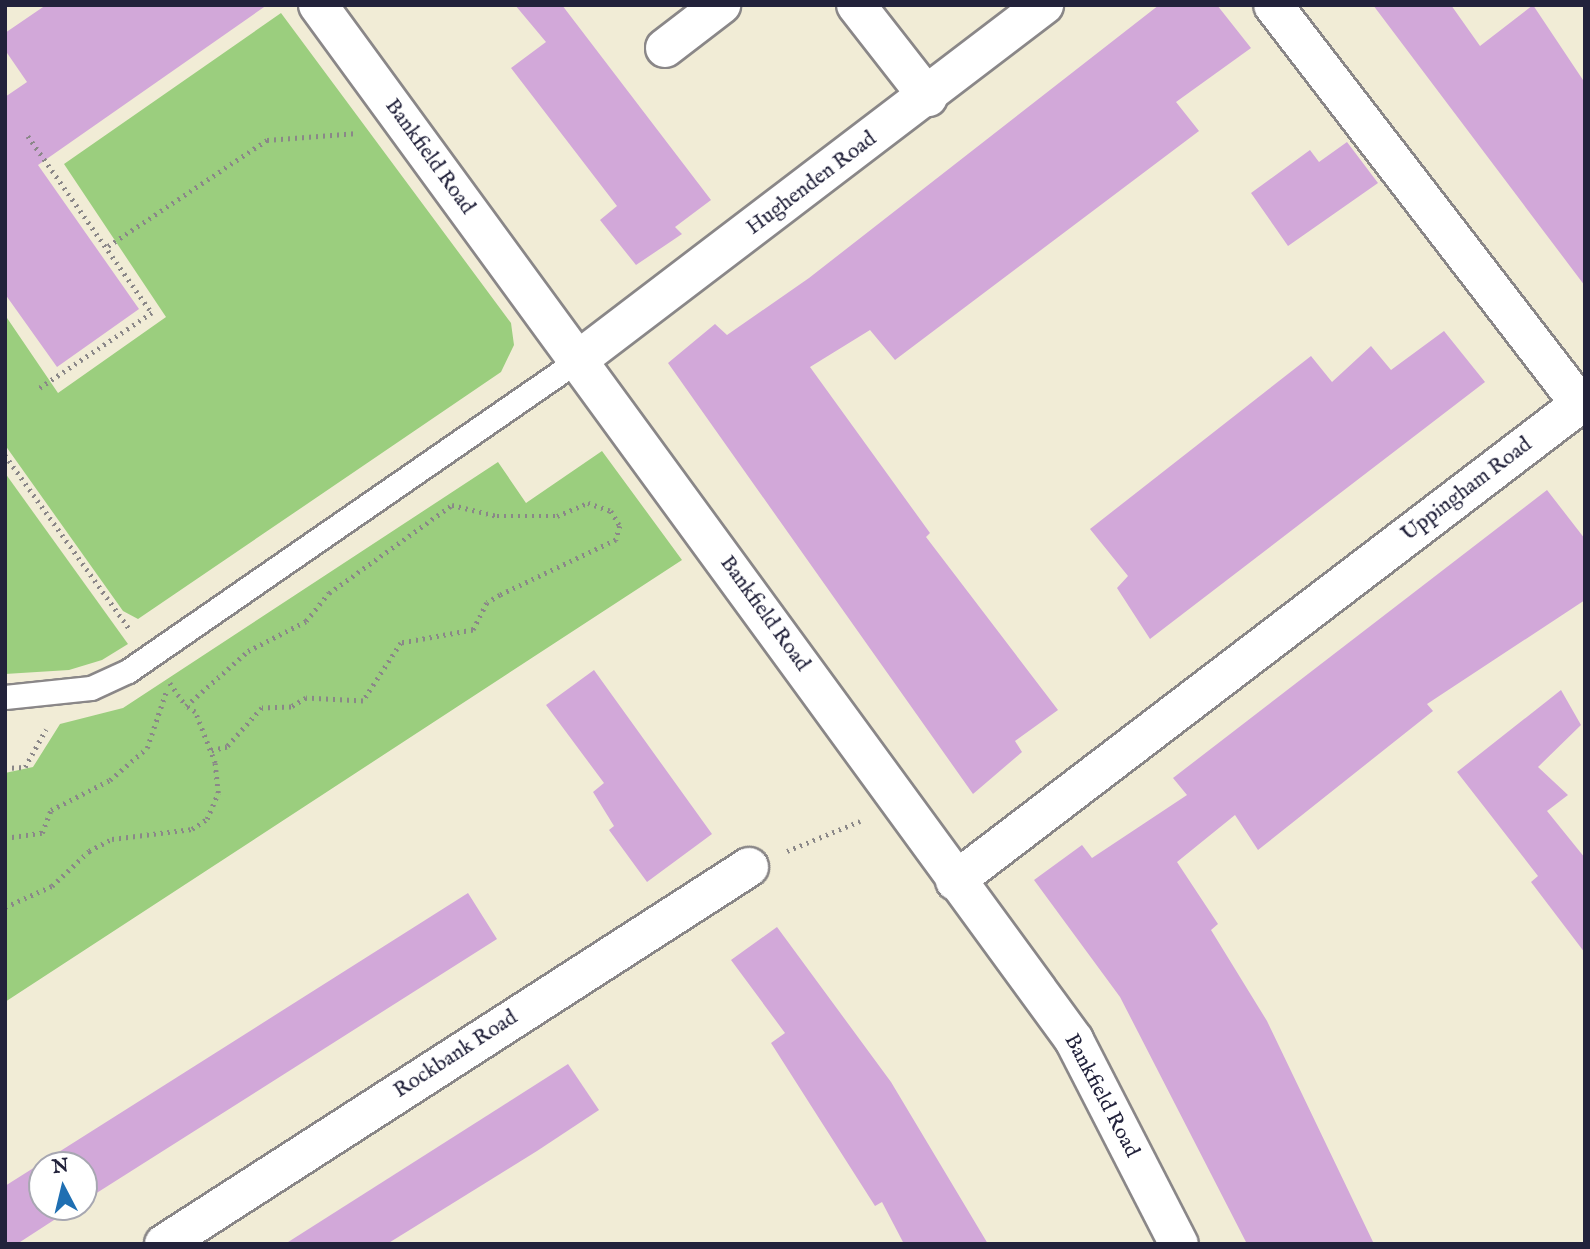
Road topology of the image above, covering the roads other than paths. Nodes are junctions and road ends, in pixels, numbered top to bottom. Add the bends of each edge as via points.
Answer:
1 (318, 5) edge
2 (722, 5) edge
3 (856, 5) edge
4 (1044, 5) edge
5 (1273, 5) edge
6 (665, 48) dead end
7 (928, 97) junction
8 (578, 360) junction
9 (5, 697) edge
10 (749, 867) road end
11 (955, 881) junction
12 (164, 1244) edge
13 (1179, 1244) edge

1 - 8 street, Bankfield Road
2 - 6 street
3 - 7 street
4 - 7 street, Hughenden Road
5 - 11 street, Uppingham Road via 1580,404
7 - 8 street, Hughenden Road
8 - 9 lane via 149,656 91,688
8 - 11 street, Bankfield Road
10 - 12 street, Rockbank Road
11 - 13 street, Bankfield Road via 1074,1040

